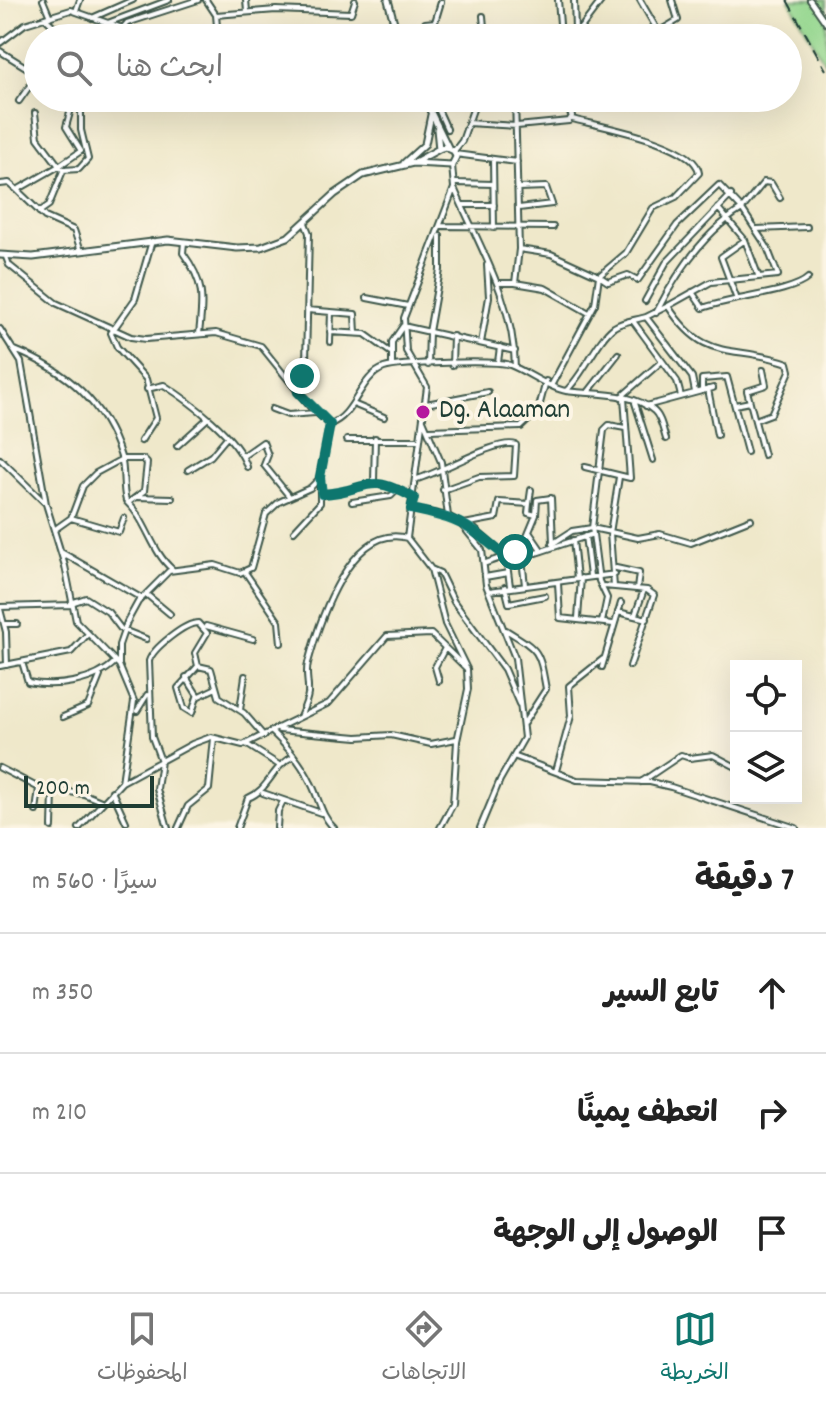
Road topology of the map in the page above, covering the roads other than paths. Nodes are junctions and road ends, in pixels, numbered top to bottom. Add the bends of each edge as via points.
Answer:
1 (43, 0) edge
2 (80, 0) edge
3 (133, 0) edge
4 (169, 0) edge
5 (198, 0) edge
6 (206, 0) edge
7 (246, 0) edge
8 (355, 0) edge
9 (388, 0) edge
10 (558, 0) edge
11 (574, 0) edge
12 (602, 0) edge
13 (640, 0) edge
14 (672, 0) edge
15 (810, 0) edge
16 (441, 2) edge
17 (76, 11) junction
18 (247, 11) junction
19 (216, 15) junction
20 (483, 16) dead end
21 (48, 18) junction
22 (91, 19) junction
23 (826, 23) edge
24 (29, 24) edge
25 (53, 24) edge
26 (101, 24) edge
27 (106, 24) edge
28 (126, 24) edge
29 (217, 24) edge
30 (395, 24) edge
31 (424, 24) edge
32 (483, 24) edge
33 (560, 24) edge
34 (575, 24) edge
35 (585, 24) edge
36 (654, 24) edge
37 (673, 24) edge
38 (24, 25) edge
39 (0, 43) edge
40 (0, 51) edge
41 (24, 66) edge
42 (24, 94) edge
43 (19, 101) dead end
44 (70, 112) edge
45 (82, 112) edge
46 (430, 112) edge
47 (439, 112) edge
48 (472, 112) edge
49 (516, 112) edge
50 (568, 112) edge
51 (35, 113) dead end
52 (431, 115) junction
53 (572, 119) junction
54 (468, 123) junction
55 (517, 126) junction
56 (437, 128) junction
57 (447, 129) dead end
58 (80, 151) junction
59 (438, 151) junction
60 (453, 151) junction
61 (87, 155) junction
62 (493, 160) junction
63 (517, 162) junction
64 (413, 163) junction
65 (402, 165) junction
66 (446, 165) junction
67 (61, 168) junction
68 (0, 184) edge
69 (493, 184) junction
70 (455, 186) junction
71 (518, 188) junction
72 (17, 190) junction
73 (731, 195) junction
74 (780, 198) dead end
75 (462, 205) junction
76 (494, 205) junction
77 (519, 208) junction
78 (718, 208) junction
79 (742, 209) junction
80 (39, 212) junction
81 (728, 218) junction
82 (305, 223) junction
83 (553, 227) dead end
84 (807, 227) dead end
85 (471, 228) junction
86 (494, 228) junction
87 (441, 229) junction
88 (519, 229) junction
89 (757, 229) junction
90 (185, 240) junction
91 (745, 240) junction
92 (152, 241) junction
93 (519, 249) junction
94 (81, 251) junction
95 (3, 256) edge
96 (487, 263) junction
97 (758, 275) junction
98 (599, 276) junction
99 (808, 278) dead end
100 (726, 279) junction
101 (498, 283) junction
102 (515, 283) junction
103 (500, 290) junction
104 (489, 291) junction
105 (692, 292) junction
106 (736, 297) junction
107 (367, 298) dead end
108 (645, 301) dead end
109 (408, 306) junction
110 (668, 306) junction
111 (307, 310) junction
112 (331, 312) junction
113 (590, 313) junction
114 (656, 313) junction
115 (646, 317) junction
116 (632, 320) junction
117 (403, 326) junction
118 (0, 329) edge
119 (113, 329) junction
120 (330, 332) junction
121 (429, 332) junction
122 (356, 333) junction
123 (199, 334) junction
124 (453, 336) junction
125 (330, 342) dead end
126 (481, 343) junction
127 (500, 347) junction
128 (13, 349) junction
129 (515, 351) junction
130 (390, 352) junction
131 (618, 354) dead end
132 (498, 362) junction
133 (661, 362) junction
134 (412, 364) junction
135 (428, 365) junction
136 (452, 365) junction
137 (392, 366) junction
138 (515, 367) junction
139 (763, 370) dead end
140 (549, 382) junction
141 (147, 389) junction
142 (708, 389) junction
143 (566, 391) junction
144 (589, 391) junction
145 (298, 392) junction
146 (488, 392) dead end
147 (695, 392) junction
148 (681, 396) junction
149 (623, 398) junction
150 (750, 402) junction
151 (635, 403) junction
152 (353, 404) junction
153 (426, 404) junction
154 (735, 405) junction
155 (646, 406) junction
156 (272, 409) dead end
157 (315, 413) junction
158 (384, 417) dead end
159 (421, 418) junction
160 (207, 419) junction
161 (755, 420) junction
162 (330, 424) junction
163 (625, 428) junction
164 (429, 430) junction
165 (717, 435) dead end
166 (227, 437) junction
167 (375, 438) junction
168 (666, 439) dead end
169 (347, 440) dead end
170 (418, 440) junction
171 (141, 441) dead end
172 (177, 446) dead end
173 (747, 452) dead end
174 (764, 455) dead end
175 (243, 456) junction
176 (0, 459) edge
177 (122, 459) junction
178 (653, 460) dead end
179 (247, 467) dead end
180 (585, 467) dead end
181 (188, 470) dead end
182 (598, 470) junction
183 (441, 472) junction
184 (320, 477) junction
185 (619, 477) junction
186 (417, 479) junction
187 (374, 481) junction
188 (398, 489) junction
189 (443, 490) junction
190 (531, 490) dead end
191 (322, 494) junction
192 (289, 496) junction
193 (137, 497) junction
194 (172, 498) dead end
195 (414, 498) junction
196 (352, 502) dead end
197 (128, 503) junction
198 (46, 504) junction
199 (529, 504) junction
200 (411, 509) junction
201 (536, 515) junction
202 (448, 516) junction
203 (71, 518) junction
204 (124, 518) dead end
205 (751, 519) dead end
206 (461, 524) junction
207 (470, 525) junction
208 (54, 530) junction
209 (294, 531) dead end
210 (592, 531) junction
211 (529, 532) junction
212 (610, 533) junction
213 (585, 536) junction
214 (407, 538) junction
215 (573, 540) junction
216 (551, 546) junction
217 (521, 551) junction
218 (542, 551) junction
219 (61, 552) junction
220 (505, 556) junction
221 (486, 564) junction
222 (172, 569) junction
223 (431, 569) junction
224 (616, 571) junction
225 (245, 572) junction
226 (508, 573) junction
227 (598, 575) junction
228 (590, 576) junction
229 (485, 577) junction
230 (579, 579) junction
231 (558, 583) junction
232 (525, 585) junction
233 (604, 586) junction
234 (508, 587) junction
235 (614, 587) junction
236 (637, 589) junction
237 (644, 590) junction
238 (489, 591) junction
239 (146, 594) junction
240 (545, 596) dead end
241 (141, 599) junction
242 (621, 603) dead end
243 (71, 604) junction
244 (0, 608) edge
245 (618, 612) junction
246 (170, 614) dead end
247 (635, 615) junction
248 (578, 618) junction
249 (647, 619) junction
250 (602, 622) junction
251 (5, 624) junction
252 (17, 624) dead end
253 (613, 624) junction
254 (204, 625) junction
255 (124, 630) junction
256 (506, 630) junction
257 (87, 635) junction
258 (146, 639) dead end
259 (253, 639) dead end
260 (281, 643) dead end
261 (445, 648) junction
262 (603, 659) junction
263 (22, 662) junction
264 (117, 664) junction
265 (7, 665) junction
266 (0, 666) edge
267 (198, 666) junction
268 (630, 666) dead end
269 (602, 667) dead end
270 (467, 669) junction
271 (100, 676) junction
272 (245, 676) dead end
273 (186, 677) junction
274 (439, 681) dead end
275 (216, 688) junction
276 (149, 693) junction
277 (198, 696) junction
278 (520, 707) junction
279 (240, 710) junction
280 (135, 713) junction
281 (63, 717) dead end
282 (300, 717) junction
283 (523, 725) junction
284 (274, 731) junction
285 (264, 736) junction
286 (214, 738) junction
287 (457, 739) junction
288 (246, 744) junction
289 (295, 756) junction
290 (516, 757) junction
291 (161, 761) junction
292 (730, 764) edge
293 (279, 765) junction
294 (0, 768) edge
295 (556, 771) junction
296 (122, 782) junction
297 (641, 782) junction
298 (39, 788) junction
299 (112, 791) junction
300 (53, 792) junction
301 (260, 794) junction
302 (101, 801) junction
303 (283, 801) junction
304 (36, 811) dead end
305 (322, 813) junction
306 (126, 822) dead end
307 (52, 827) edge
308 (79, 828) edge
309 (168, 828) edge
310 (178, 828) edge
311 (237, 828) edge
312 (277, 828) edge
313 (334, 828) edge
314 (440, 828) edge
315 (480, 828) edge
316 (796, 828) edge

1 - 21 street
2 - 17 street
3 - 22 street
4 - 27 street
5 - 28 street
6 - 19 street
7 - 18 street
8 - 18 street via 351,13
9 - 30 street
10 - 33 street
11 - 34 street
12 - 35 street
13 - 36 street
14 - 37 street via 678,20
15 - 23 street
16 - 31 street via 435,22
17 - 21 street
17 - 22 street
18 - 19 street
19 - 29 street
20 - 32 street
21 - 24 street
21 - 25 street
22 - 26 street
38 - 39 street
40 - 41 street
42 - 43 street
44 - 58 street via 66,127
45 - 61 street
46 - 52 street
47 - 57 street
48 - 54 street
49 - 55 street
50 - 53 street
51 - 67 street via 38,138
52 - 56 street
52 - 65 street via 425,144
53 - 55 street
53 - 98 street via 679,149 699,171 676,197 653,208 626,253
54 - 55 street
54 - 60 street
55 - 63 street
56 - 59 street
56 - 60 street
58 - 61 street
58 - 67 street
59 - 60 street
59 - 64 street
59 - 66 street
60 - 62 street
60 - 66 street
61 - 67 street via 79,169
62 - 63 street
62 - 69 street
63 - 71 street
64 - 65 street
64 - 66 street
65 - 82 street via 354,180
66 - 70 street
67 - 72 street
67 - 80 street via 49,205
68 - 72 street
69 - 70 street
69 - 76 street
70 - 75 street
70 - 87 street
71 - 77 street
71 - 77 street via 546,187 552,204
72 - 80 street
73 - 78 street
73 - 79 street
73 - 98 street via 720,185 710,191 658,248 638,280 628,275 608,282
74 - 79 street via 771,183 764,182
75 - 76 street
75 - 85 street
76 - 86 street
77 - 88 street
78 - 81 street
78 - 108 street via 666,263
79 - 81 street
79 - 89 street
80 - 94 street via 74,230
81 - 91 street
81 - 114 street via 686,263
82 - 90 street via 281,241 261,247
82 - 111 street
83 - 88 street
84 - 89 street
85 - 86 street
85 - 87 street
85 - 96 street
86 - 88 street
87 - 109 street
87 - 121 street
88 - 93 street
89 - 97 street via 778,275
90 - 92 street
90 - 123 street via 184,256 195,267 203,296
91 - 97 street
91 - 100 street via 721,257
92 - 94 street
92 - 119 street via 135,299
93 - 98 street via 551,254
93 - 102 street
94 - 95 street
95 - 119 street via 56,303
96 - 101 street
96 - 104 street
97 - 100 street
98 - 113 street
99 - 106 street
100 - 105 street
100 - 106 street
101 - 102 street
101 - 103 street
102 - 113 street via 545,288
103 - 104 street
103 - 129 street
104 - 126 street
105 - 106 street via 703,308
105 - 110 street
107 - 109 street
109 - 117 street
110 - 114 street
110 - 161 street via 683,328 706,346 789,364 771,414
111 - 112 street
111 - 145 street via 306,362
112 - 120 street
112 - 122 street via 355,314
113 - 140 street
114 - 115 street
115 - 116 street
115 - 147 street via 691,375
116 - 133 street
116 - 143 street via 611,331
117 - 121 street
117 - 130 street
117 - 134 street
118 - 128 street
119 - 123 street via 139,339
119 - 141 street via 117,347 142,373
120 - 122 street
120 - 125 street
121 - 124 street
121 - 135 street
122 - 130 street
123 - 145 street via 224,334 261,346
124 - 126 street
124 - 136 street
126 - 127 street
127 - 129 street
127 - 132 street
128 - 177 street via 58,370 88,395 108,424
128 - 198 street via 22,367
129 - 138 street
130 - 137 street
131 - 144 street
132 - 136 street
132 - 138 street
133 - 148 street via 677,381
133 - 149 street
134 - 135 street
134 - 137 street
134 - 153 street via 427,387
135 - 136 street
137 - 152 street via 377,371
138 - 140 street
139 - 150 street via 766,385 748,389
140 - 143 street
140 - 164 street via 538,411 521,427
141 - 160 street via 164,385
141 - 171 street via 156,418
142 - 147 street
142 - 154 street via 702,379 726,376
142 - 165 street
143 - 144 street
144 - 149 street
145 - 157 street
146 - 153 street
147 - 148 street
148 - 155 street
149 - 151 street
149 - 163 street
150 - 154 street
150 - 161 street
151 - 155 street
151 - 178 street
152 - 158 street
152 - 162 street
153 - 159 street
154 - 173 street
155 - 168 street via 655,412
156 - 157 street via 288,415
157 - 162 street
159 - 164 street
159 - 170 street
160 - 166 street
160 - 172 street
161 - 174 street
162 - 184 street
163 - 182 street via 605,427
163 - 185 street via 630,477
164 - 183 street
166 - 175 street
166 - 181 street via 211,456
167 - 169 street
167 - 170 street
167 - 187 street
170 - 186 street
175 - 179 street
175 - 192 street via 263,442 268,455 264,465
176 - 198 street
177 - 193 street via 147,463 144,491
177 - 197 street
177 - 203 street via 86,482
180 - 182 street
182 - 185 street
182 - 210 street
183 - 186 street
183 - 189 street
183 - 189 street via 497,445 517,447 514,476 479,477
184 - 191 street
184 - 192 street via 310,488
185 - 212 street
186 - 195 street
187 - 188 street
187 - 191 street
188 - 195 street
188 - 196 street via 391,496
189 - 202 street
190 - 199 street
191 - 209 street via 318,507
192 - 225 street via 266,514 253,563
193 - 194 street
193 - 197 street
195 - 200 street
197 - 222 street
198 - 208 street
199 - 201 street via 528,513
199 - 207 street via 499,502 496,518
200 - 202 street
200 - 214 street
201 - 211 street
201 - 216 street via 537,500 551,497
202 - 206 street
203 - 204 street via 119,532
203 - 208 street
205 - 212 street via 691,543 660,534 638,538
206 - 207 street
206 - 221 street via 480,545
207 - 220 street
208 - 219 street
210 - 212 street
210 - 213 street
210 - 216 street via 570,532
210 - 227 street
211 - 217 street
211 - 218 street
212 - 224 street
213 - 215 street
213 - 228 street
214 - 223 street
214 - 282 street via 378,540 355,555 309,658
215 - 216 street
215 - 230 street
216 - 218 street
217 - 218 street
217 - 220 street
217 - 232 street
219 - 241 street
219 - 243 street
220 - 221 street
220 - 226 street
221 - 229 street
222 - 225 street via 215,565
222 - 239 street
223 - 270 street via 445,624
223 - 278 street via 440,573 454,602 504,669
224 - 227 street
224 - 235 street
224 - 236 street via 638,572
225 - 260 street via 279,622
226 - 229 street
226 - 234 street
227 - 228 street
227 - 233 street
228 - 230 street
229 - 238 street
230 - 231 street
230 - 248 street
231 - 232 street
231 - 248 street via 559,616
232 - 234 street
233 - 235 street
233 - 250 street via 608,600
234 - 238 street
234 - 240 street via 509,603
235 - 236 street
236 - 237 street
237 - 247 street
237 - 249 street via 654,597
238 - 256 street
239 - 241 street
239 - 246 street
241 - 255 street
242 - 245 street
243 - 244 street
243 - 255 street via 86,598
243 - 257 street
244 - 251 street
245 - 247 street
245 - 253 street
247 - 249 street
248 - 250 street
249 - 268 street
250 - 253 street
251 - 252 street
251 - 265 street
253 - 262 street
254 - 259 street
254 - 267 street via 207,635 195,653
254 - 276 street via 188,624 151,655
255 - 258 street
255 - 264 street
256 - 278 street
256 - 283 street via 542,660 546,689
257 - 263 street via 71,652
257 - 264 street
261 - 270 street
261 - 274 street via 435,667
261 - 282 street via 422,629 384,637 336,696
262 - 269 street
262 - 295 street via 569,686 571,716
263 - 265 street
263 - 271 street via 26,680 33,683
264 - 271 street
264 - 280 street
265 - 266 street
267 - 273 street
267 - 275 street via 211,669
270 - 287 street
271 - 281 street via 88,706
272 - 279 street
273 - 277 street
273 - 277 street via 178,688 181,704 192,713
275 - 277 street
275 - 279 street via 221,699
276 - 280 street
276 - 291 street via 152,737
278 - 283 street
279 - 285 street
280 - 296 street
282 - 284 street
283 - 290 street
284 - 285 street
284 - 287 street via 391,735 431,744
284 - 289 street
285 - 288 street
286 - 288 street
286 - 291 street via 201,739
286 - 310 street via 209,789 192,801
287 - 314 street via 453,804
288 - 293 street
289 - 293 street
289 - 305 street
290 - 295 street
290 - 315 street
291 - 296 street
291 - 309 street via 157,789
292 - 297 street via 713,755 681,755
293 - 301 street
294 - 298 street
295 - 297 street via 585,782
296 - 299 street
297 - 316 street
298 - 300 street
298 - 304 street
299 - 302 street
299 - 306 street
300 - 302 street
300 - 307 street
301 - 303 street
301 - 311 street via 248,798
302 - 308 street
303 - 305 street
303 - 312 street
305 - 313 street

